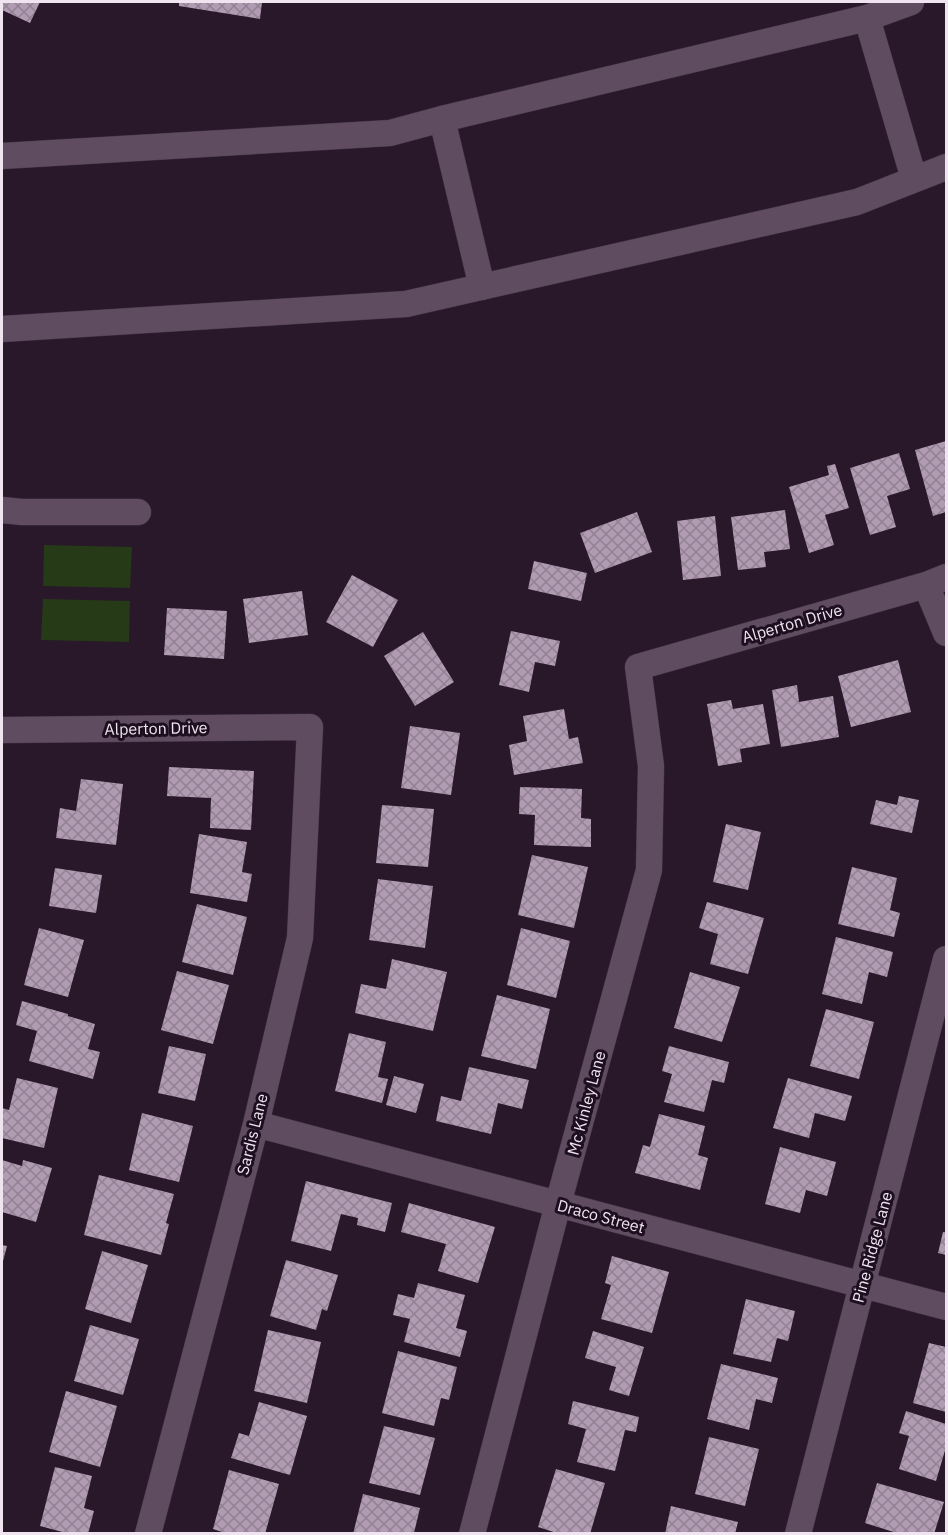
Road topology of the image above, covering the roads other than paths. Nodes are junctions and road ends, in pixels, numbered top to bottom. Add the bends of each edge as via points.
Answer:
1 (911, 2) edge
2 (867, 18) junction
3 (442, 119) junction
4 (2, 156) edge
5 (946, 167) edge
6 (914, 179) junction
7 (482, 287) junction
8 (2, 329) edge
9 (2, 510) edge
10 (138, 512) dead end
11 (936, 581) edge
12 (946, 633) edge
13 (638, 667) joint
14 (310, 727) joint
15 (2, 732) edge
16 (946, 959) edge
17 (256, 1124) junction
18 (558, 1204) junction
19 (862, 1285) junction
20 (946, 1307) edge
21 (148, 1533) edge
22 (472, 1533) edge
23 (798, 1533) edge

1 - 2 street
2 - 3 street
2 - 6 street
3 - 4 street via 390,133
3 - 7 street
5 - 6 street
6 - 7 street via 858,202
7 - 8 street via 406,304
9 - 10 street
11 - 12 street
11 - 13 street, Alperton Drive
13 - 18 street, Mc Kinley Lane via 651,766 649,870
14 - 15 street, Alperton Drive
14 - 17 street, Sardis Lane via 300,938
16 - 19 street, Pine Ridge Lane
17 - 18 street, Draco Street
17 - 21 street, Sardis Lane
18 - 19 street, Draco Street
18 - 22 street, Mc Kinley Lane
19 - 20 street, Draco Street
19 - 23 street, Pine Ridge Lane

